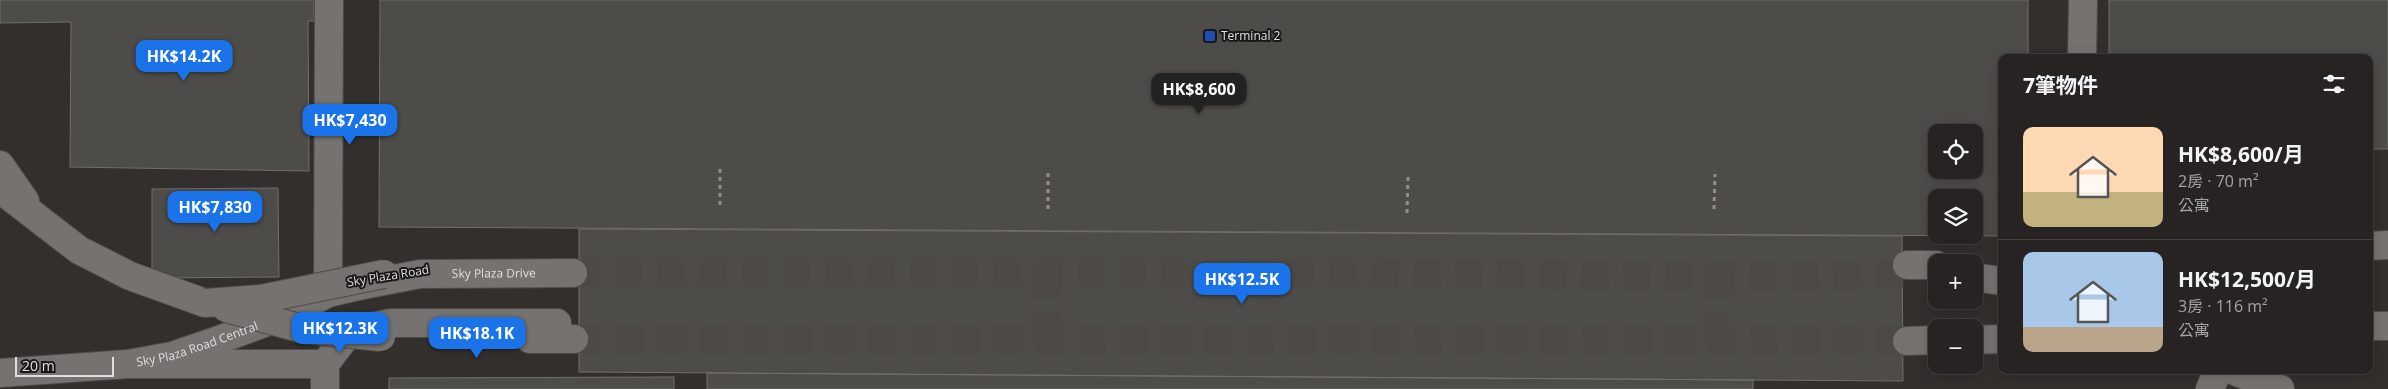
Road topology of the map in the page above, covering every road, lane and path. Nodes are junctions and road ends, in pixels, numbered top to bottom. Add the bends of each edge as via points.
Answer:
1 (329, 0) edge
2 (2083, 0) edge
3 (2082, 54) edge
4 (379, 124) dead end
5 (309, 125) dead end
6 (0, 165) edge
7 (720, 169) dead end
8 (1048, 170) dead end
9 (1715, 174) dead end
10 (1408, 177) dead end
11 (0, 189) edge
12 (720, 208) dead end
13 (1048, 209) dead end
14 (1714, 209) dead end
15 (1407, 213) dead end
16 (39, 221) junction
17 (2388, 245) edge
18 (2373, 246) edge
19 (1983, 264) edge
20 (1998, 264) edge
21 (573, 268) joint
22 (1983, 278) edge
23 (1998, 281) edge
24 (328, 293) junction
25 (205, 303) junction
26 (2373, 326) edge
27 (2388, 326) edge
28 (1998, 339) edge
29 (1928, 340) edge
30 (1983, 340) edge
31 (1907, 341) tunnel mouth
32 (128, 364) junction
33 (0, 373) edge
34 (2216, 374) edge
35 (2242, 374) edge
36 (325, 377) edge
37 (42, 379) edge
38 (2210, 389) edge
39 (2280, 389) edge

1 - 24 street
2 - 3 street
4 - 5 path, bridge
6 - 16 street
7 - 12 path
8 - 13 path
9 - 14 path
10 - 15 path
11 - 16 street, Sky Plaza Road
16 - 25 street, Sky Plaza Road via 78,250 130,276
17 - 18 street
19 - 20 street
21 - 24 street, Sky Plaza Drive via 420,274
21 - 25 street, Sky Plaza Road, bridge via 474,265 429,268 261,299
22 - 23 street
24 - 32 street, Sky Plaza Road Central via 251,329 172,356
25 - 36 street, Sky Plaza Road, bridge via 303,329 381,337 565,331 391,323 350,331
26 - 27 street
28 - 30 street
29 - 31 street
32 - 36 street, Sky Plaza Road Central
32 - 37 street, Sky Plaza Road Central
33 - 37 street, Sky Plaza Road Central
34 - 38 street
35 - 39 street

